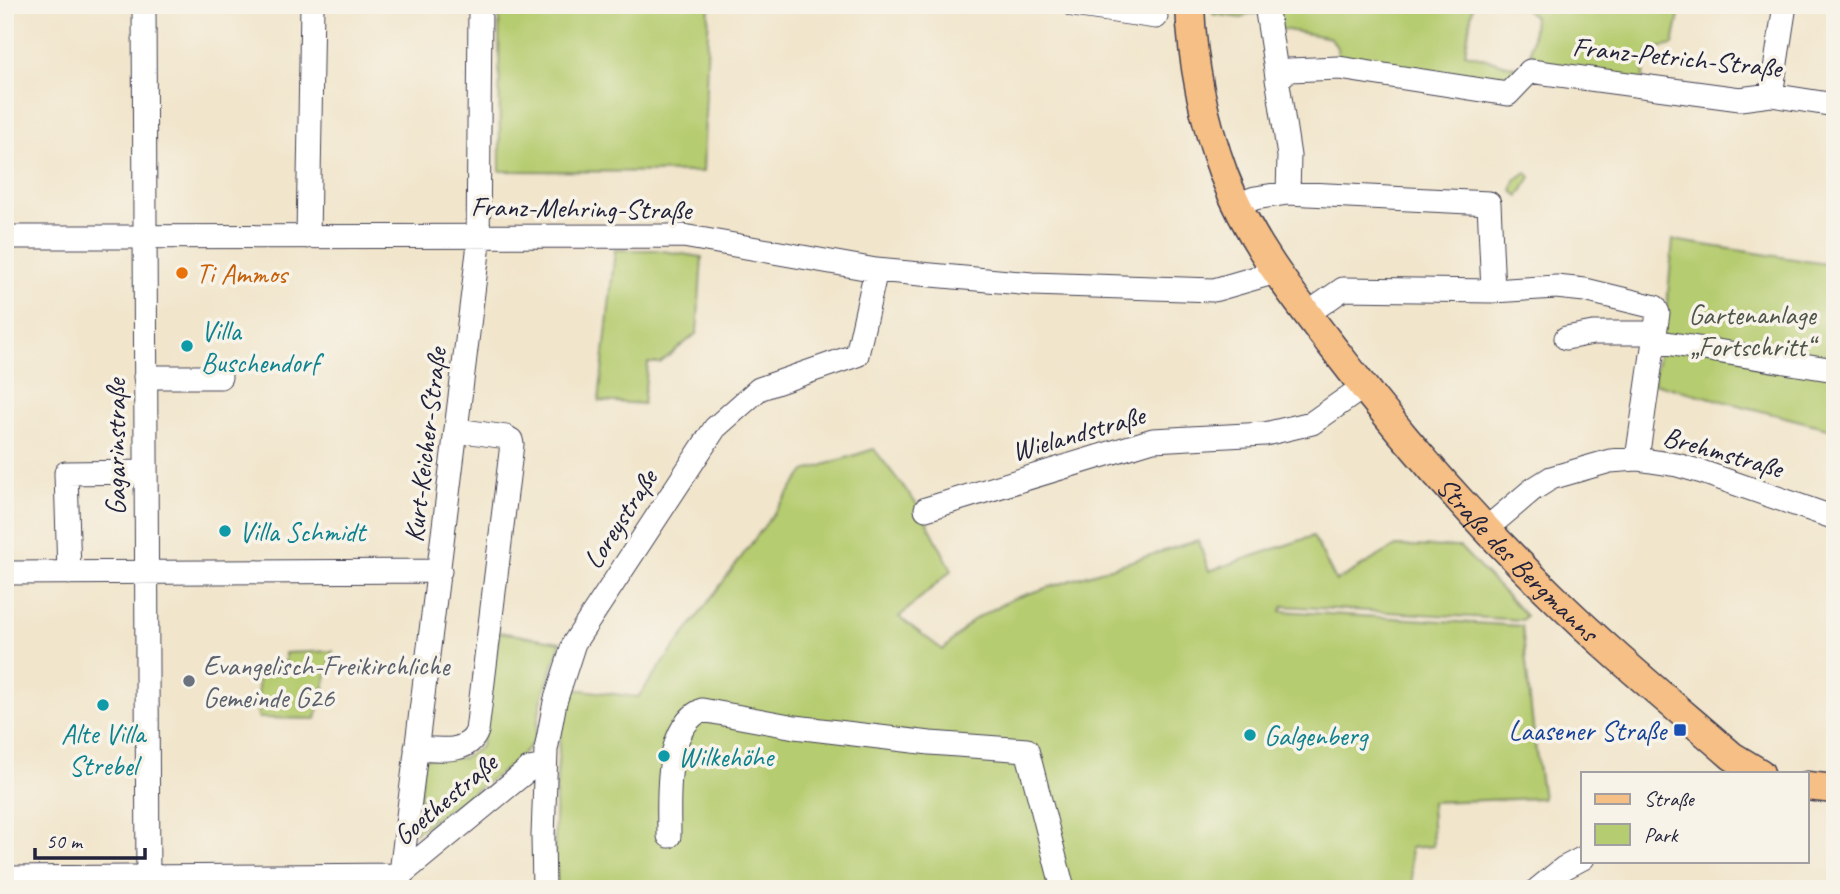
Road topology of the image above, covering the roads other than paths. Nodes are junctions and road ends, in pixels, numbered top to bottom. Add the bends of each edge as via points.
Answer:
1 (144, 5) edge
2 (312, 5) edge
3 (480, 5) edge
4 (1073, 5) edge
5 (1190, 5) edge
6 (1266, 5) edge
7 (1785, 5) edge
8 (1156, 17) dead end
9 (1277, 80) junction
10 (1771, 95) junction
11 (1835, 105) edge
12 (1288, 193) junction
13 (1237, 205) junction
14 (478, 236) junction
15 (5, 237) edge
16 (145, 237) junction
17 (308, 237) junction
18 (876, 270) junction
19 (1276, 272) junction
20 (1493, 291) junction
21 (1307, 314) junction
22 (1655, 337) junction
23 (1566, 338) dead end
24 (1835, 370) edge
25 (145, 377) junction
26 (220, 377) dead end
27 (1363, 387) junction
28 (457, 430) junction
29 (1637, 460) junction
30 (145, 472) junction
31 (926, 509) dead end
32 (1835, 517) edge
33 (1486, 529) junction
34 (440, 571) junction
35 (5, 573) edge
36 (69, 573) junction
37 (145, 573) junction
38 (416, 748) junction
39 (545, 766) junction
40 (1750, 771) edge
41 (1808, 786) edge
42 (1835, 789) edge
43 (669, 836) dead end
44 (1581, 859) edge
45 (5, 878) edge
46 (400, 882) edge
47 (148, 883) edge
48 (544, 889) edge
49 (1063, 889) edge
50 (1538, 889) edge

1 - 16 street, Gagarinstraße
2 - 17 street
3 - 14 street, Kurt-Keicher-Straße
4 - 8 street
5 - 13 main road, Straße des Bergmanns via 1199,91
6 - 9 street
7 - 10 street
9 - 10 street, Franz-Petrich-Straße via 1289,70 1339,68 1508,94 1530,71 1740,99
9 - 12 street via 1289,156
10 - 11 street, Franz-Petrich-Straße
12 - 13 street
12 - 20 street via 1489,202
13 - 19 main road, Straße des Bergmanns
14 - 17 street, Franz-Mehring-Straße
14 - 18 street, Franz-Mehring-Straße via 683,236
14 - 28 street, Kurt-Keicher-Straße
15 - 16 street, Franz-Mehring-Straße
16 - 17 street, Franz-Mehring-Straße
16 - 25 street, Gagarinstraße
18 - 19 street, Franz-Mehring-Straße via 1032,284 1214,290
18 - 39 street, Loreystraße via 857,355 759,389 707,440 574,643 555,702
19 - 21 main road, Straße des Bergmanns
20 - 21 street via 1343,289
20 - 22 street via 1556,287 1655,307
21 - 27 main road, Straße des Bergmanns
22 - 23 street via 1593,333
22 - 24 street
22 - 29 street
25 - 26 street
25 - 30 street, Gagarinstraße
27 - 31 street, Wielandstraße via 1312,423 1265,434 1153,440
27 - 33 main road, Straße des Bergmanns
28 - 34 street, Kurt-Keicher-Straße
28 - 38 street via 506,437 512,444 477,731 474,740 448,750
29 - 32 street, Brehmstraße via 1702,472
29 - 33 street, Brehmstraße via 1610,461 1550,478
30 - 36 street via 66,472
30 - 37 street, Gagarinstraße
33 - 40 main road, Straße des Bergmanns via 1640,676
34 - 37 street
34 - 38 street, Kurt-Keicher-Straße
35 - 36 street
36 - 37 street
37 - 47 street, Gagarinstraße
38 - 46 street, Kurt-Keicher-Straße
39 - 46 street, Goethestraße via 530,769
39 - 48 street, Loreystraße
41 - 42 main road
43 - 49 street via 671,761 688,719 702,710 796,727 1027,750
44 - 50 street
45 - 47 street, Goethestraße
46 - 47 street, Goethestraße

